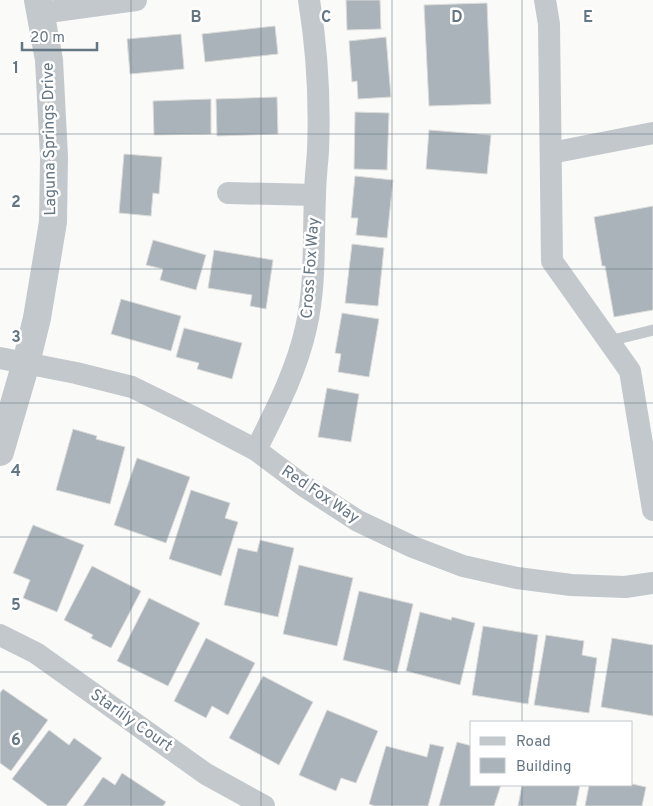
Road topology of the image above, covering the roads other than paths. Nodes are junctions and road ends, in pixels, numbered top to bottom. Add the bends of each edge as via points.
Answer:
1 (136, 0) edge
2 (309, 0) edge
3 (545, 0) edge
4 (40, 6) edge
5 (653, 132) edge
6 (551, 153) junction
7 (228, 193) dead end
8 (315, 195) junction
9 (653, 330) edge
10 (609, 341) junction
11 (0, 358) edge
12 (26, 363) junction
13 (647, 434) edge
14 (256, 450) junction
15 (0, 452) edge
16 (653, 510) edge
17 (653, 584) edge
18 (0, 635) edge
19 (264, 806) edge

1 - 4 street
2 - 8 street, Cross Fox Way via 316,75 318,150
3 - 6 street via 549,24
4 - 12 street, Laguna Springs Drive via 49,60 54,156 53,222
5 - 6 street
6 - 10 street via 552,261
7 - 8 street, Cross Fox Way
8 - 14 street, Cross Fox Way via 315,261 307,326 284,396
9 - 10 lane
10 - 13 street via 630,371
11 - 12 street, Red Fox Way
12 - 14 street, Red Fox Way via 76,372 132,388
12 - 15 street, Laguna Springs Drive
13 - 16 street
14 - 17 street, Red Fox Way via 358,521 462,566 571,585 625,587
18 - 19 street, Starlily Court via 36,653 206,774

